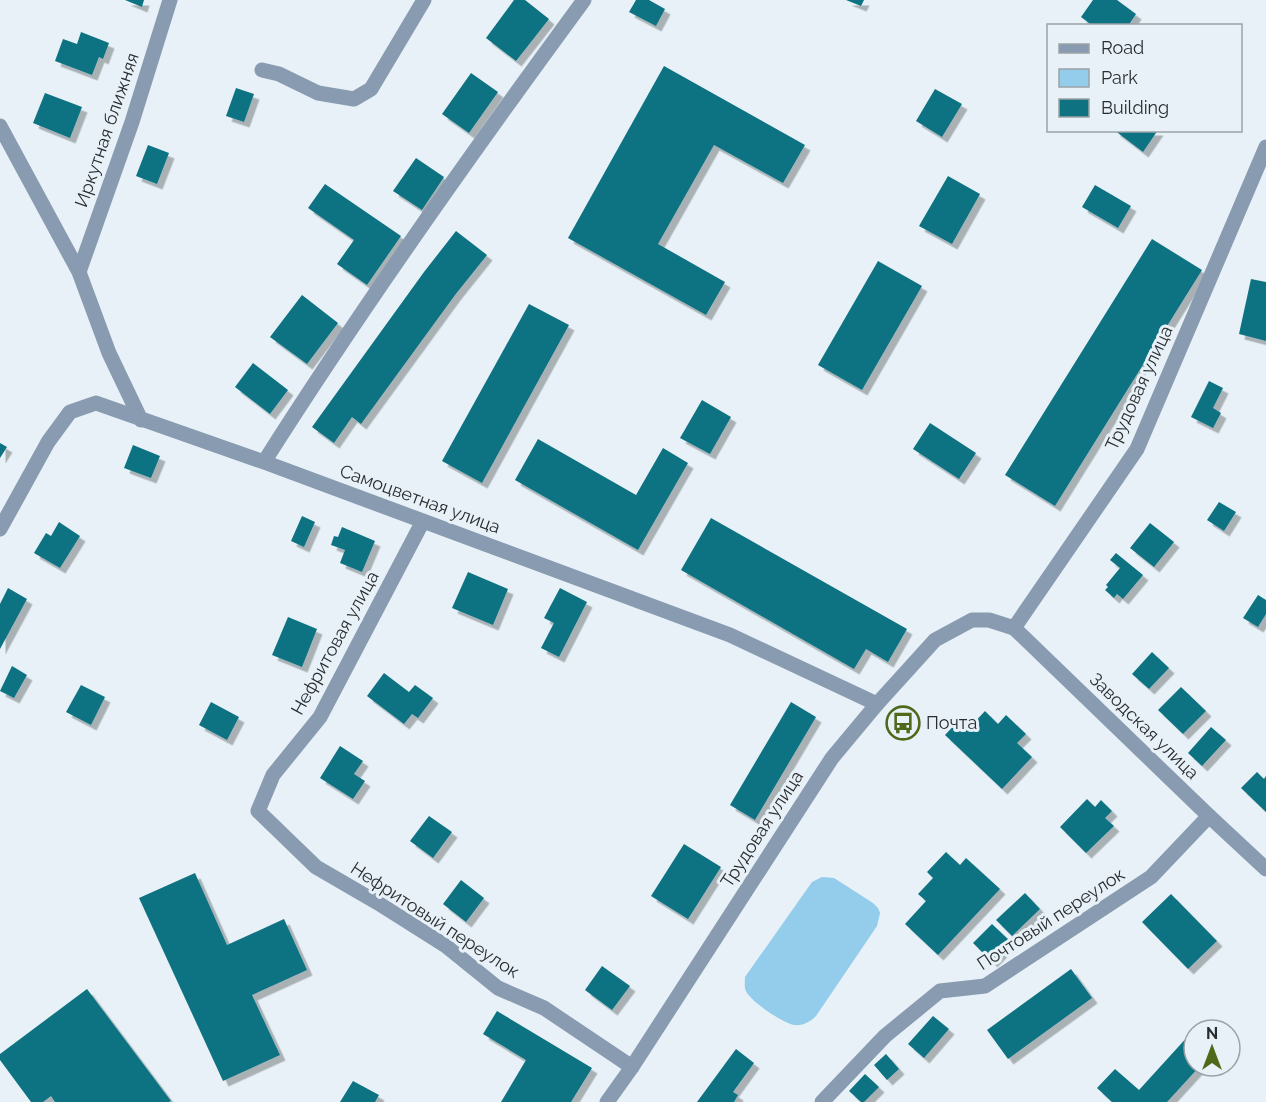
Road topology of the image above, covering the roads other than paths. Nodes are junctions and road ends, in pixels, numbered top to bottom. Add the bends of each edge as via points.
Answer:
1 (170, 0) edge
2 (424, 0) edge
3 (584, 0) edge
4 (262, 70) dead end
5 (0, 126) edge
6 (1266, 147) edge
7 (79, 272) junction
8 (141, 420) junction
9 (264, 462) junction
10 (423, 521) junction
11 (0, 529) edge
12 (989, 620) joint
13 (1014, 628) junction
14 (876, 704) junction
15 (258, 811) joint
16 (1209, 816) junction
17 (1266, 869) edge
18 (632, 1067) junction
19 (607, 1102) edge
20 (822, 1102) edge

1 - 7 street, Иркутная ближняя
2 - 4 street via 371,89 354,99 318,93
3 - 9 street via 326,365
5 - 7 street
6 - 13 street, Трудовая улица via 1137,449
7 - 8 street via 108,353
8 - 9 street, Самоцветная улица
8 - 11 street, Самоцветная улица via 96,403 70,412 48,442
9 - 10 street, Самоцветная улица
10 - 14 street, Самоцветная улица via 730,635
10 - 15 street, Нефритовая улица via 320,717 273,775
12 - 13 street, Заводская улица
12 - 14 street, Трудовая улица via 972,620 935,639
13 - 16 street, Заводская улица
14 - 18 street, Трудовая улица via 832,758
15 - 18 street, Нефритовый переулок via 316,867 446,946 498,988 544,1008
16 - 17 street, Заводская улица
16 - 20 street, Почтовый переулок via 1142,884 985,986 940,991 885,1036
18 - 19 street, Трудовая улица

